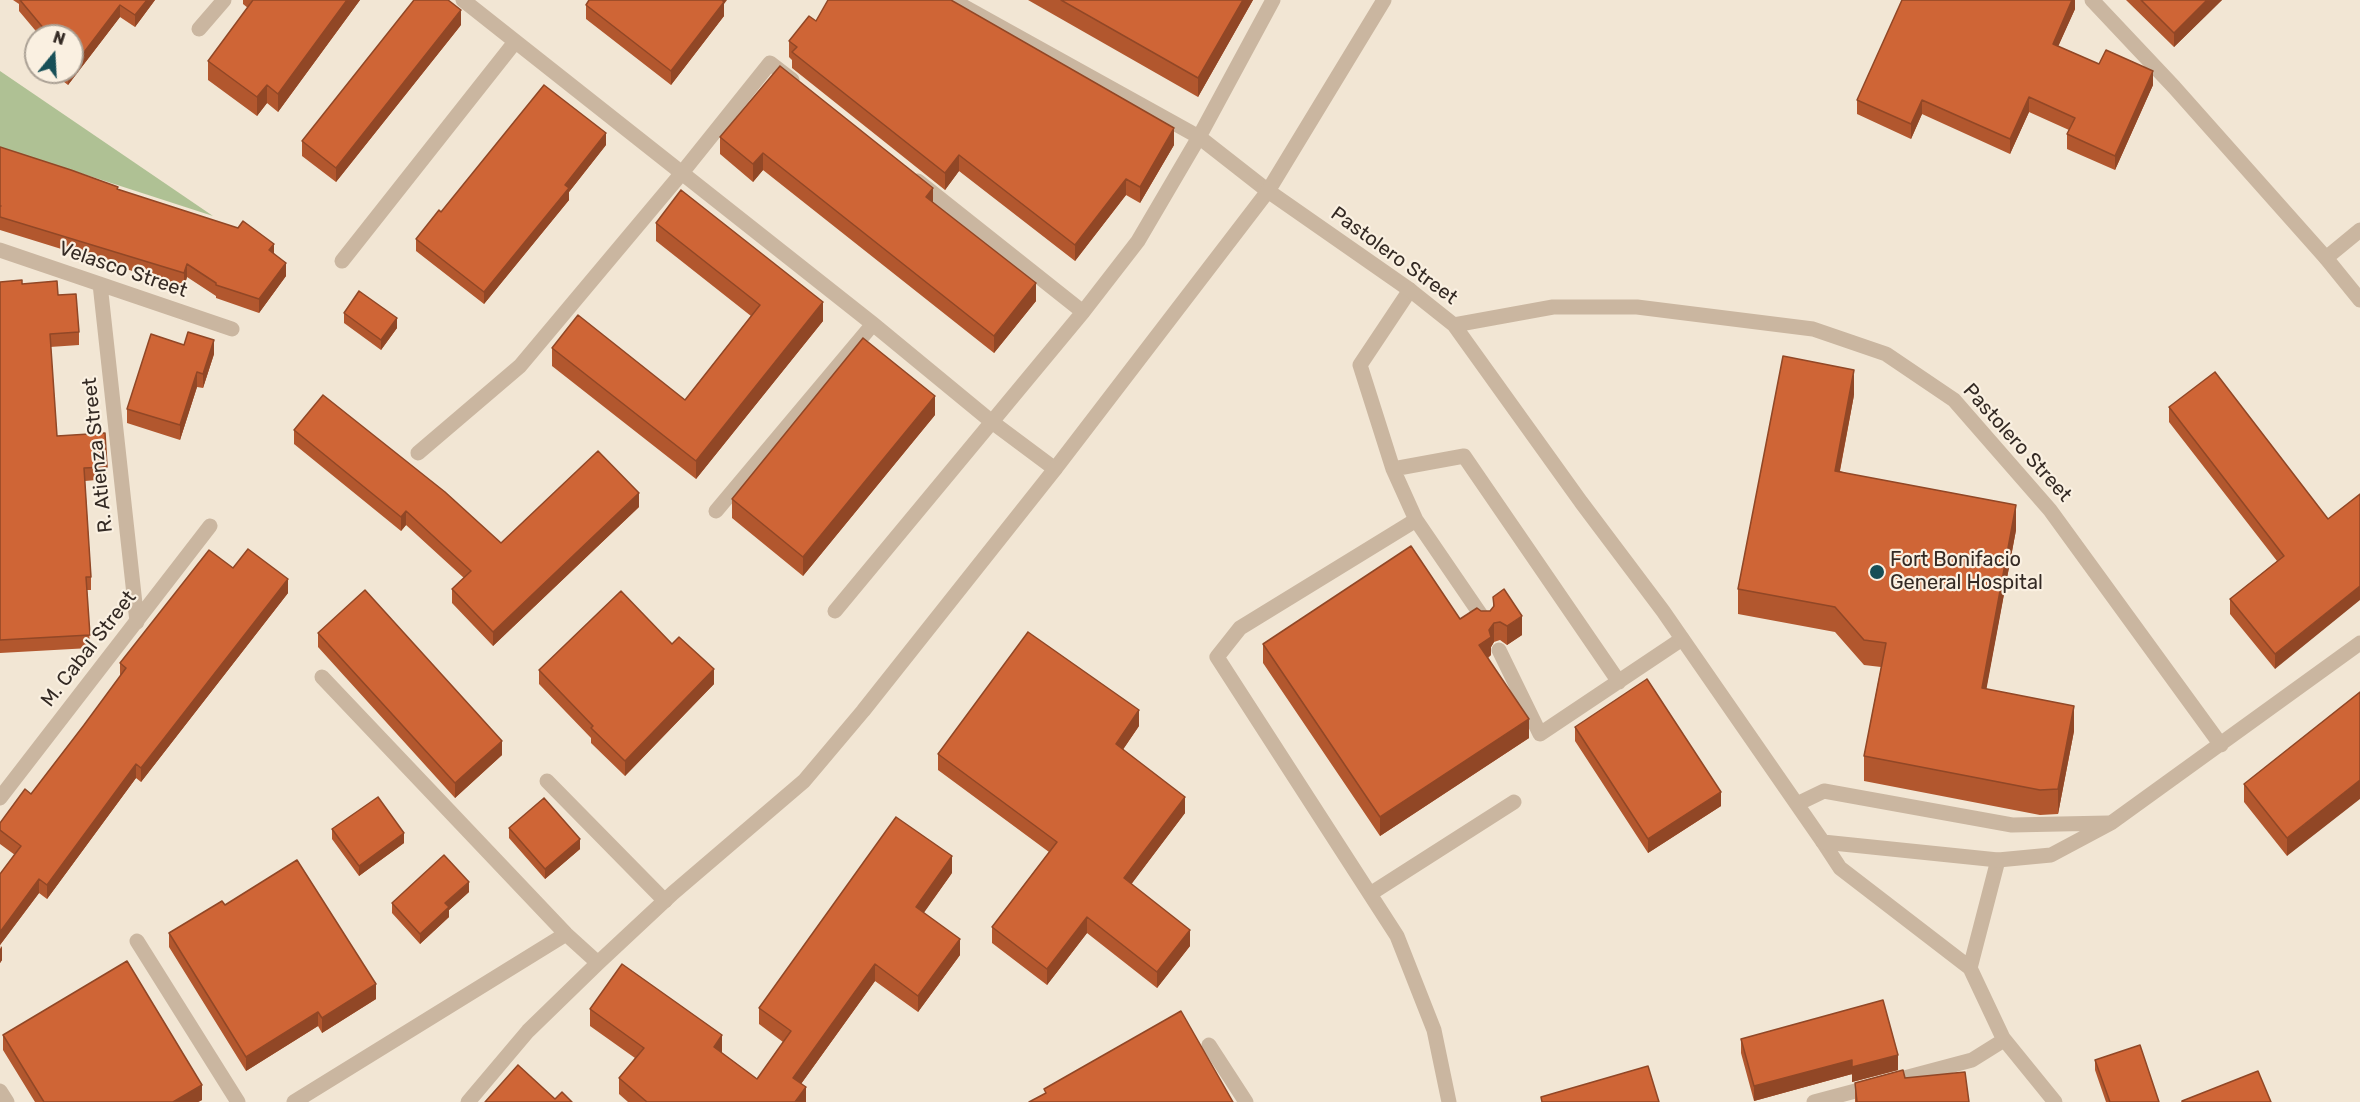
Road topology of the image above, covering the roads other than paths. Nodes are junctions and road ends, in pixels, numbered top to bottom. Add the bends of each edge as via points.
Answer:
1 (224, 0) edge
2 (463, 0) edge
3 (952, 0) edge
4 (1274, 0) edge
5 (1384, 0) edge
6 (2092, 0) edge
7 (199, 29) dead end
8 (515, 42) junction
9 (807, 92) edge
10 (1198, 137) junction
11 (908, 173) edge
12 (681, 174) junction
13 (1268, 191) junction
14 (2360, 231) edge
15 (0, 250) edge
16 (2326, 258) junction
17 (342, 261) dead end
18 (100, 284) junction
19 (1410, 290) junction
20 (2360, 300) edge
21 (1083, 312) junction
22 (873, 324) junction
23 (1454, 325) junction
24 (232, 329) dead end
25 (992, 422) junction
26 (418, 453) dead end
27 (1054, 469) junction
28 (1393, 469) junction
29 (716, 511) dead end
30 (1416, 520) junction
31 (210, 526) dead end
32 (835, 611) dead end
33 (1485, 621) edge
34 (137, 622) junction
35 (1682, 639) junction
36 (2360, 643) edge
37 (1499, 650) edge
38 (322, 677) dead end
39 (1619, 682) junction
40 (2221, 745) junction
41 (547, 782) dead end
42 (0, 798) edge
43 (1514, 802) dead end
44 (1797, 804) junction
45 (2111, 823) junction
46 (1823, 842) junction
47 (1998, 860) junction
48 (1370, 894) junction
49 (665, 901) junction
50 (566, 934) junction
51 (137, 941) dead end
52 (598, 963) junction
53 (1970, 968) junction
54 (2004, 1040) junction
55 (1209, 1046) dead end
56 (0, 1091) edge
57 (1822, 1101) edge
58 (7, 1102) edge
59 (238, 1102) edge
60 (294, 1102) edge
61 (468, 1102) edge
62 (1246, 1102) edge
63 (1449, 1102) edge
64 (2055, 1102) edge

1 - 7 street
2 - 8 street
3 - 10 street, Pastolero Street
4 - 10 street
5 - 13 street
6 - 16 street
8 - 12 street
8 - 17 street
9 - 12 street via 770,63
10 - 13 street, Pastolero Street
10 - 21 street via 1138,241
11 - 21 street
12 - 22 street
12 - 26 street via 520,366
13 - 19 street, Pastolero Street
13 - 27 street
14 - 16 street
15 - 18 street, Velasco Street
16 - 20 street
18 - 24 street, Velasco Street
18 - 34 street, R. Atienza Street
19 - 23 street, Pastolero Street
19 - 28 street via 1360,365
21 - 25 street
22 - 25 street
22 - 29 street
23 - 35 street
23 - 40 street, Pastolero Street via 1553,307 1637,308 1813,329 1886,354 1954,400 2050,510
25 - 27 street
25 - 32 street
27 - 49 street via 804,781
28 - 30 street
28 - 39 street via 1464,456
30 - 33 street
30 - 48 street via 1240,628 1217,657
31 - 34 street, M. Cabal Street
34 - 42 street, M. Cabal Street
35 - 39 street
35 - 44 street
36 - 40 street
37 - 39 street via 1540,734
38 - 50 street
40 - 45 street
41 - 49 street
43 - 48 street
44 - 45 street via 1824,791 2012,825
44 - 46 street
45 - 47 street via 2051,855
46 - 47 street
46 - 53 street via 1840,868
47 - 53 street
48 - 63 street via 1397,936 1434,1030
49 - 52 street
50 - 52 street
50 - 60 street
51 - 59 street
52 - 61 street via 528,1031
53 - 54 street
54 - 57 street via 1972,1060
54 - 64 street
55 - 62 street
56 - 58 street

